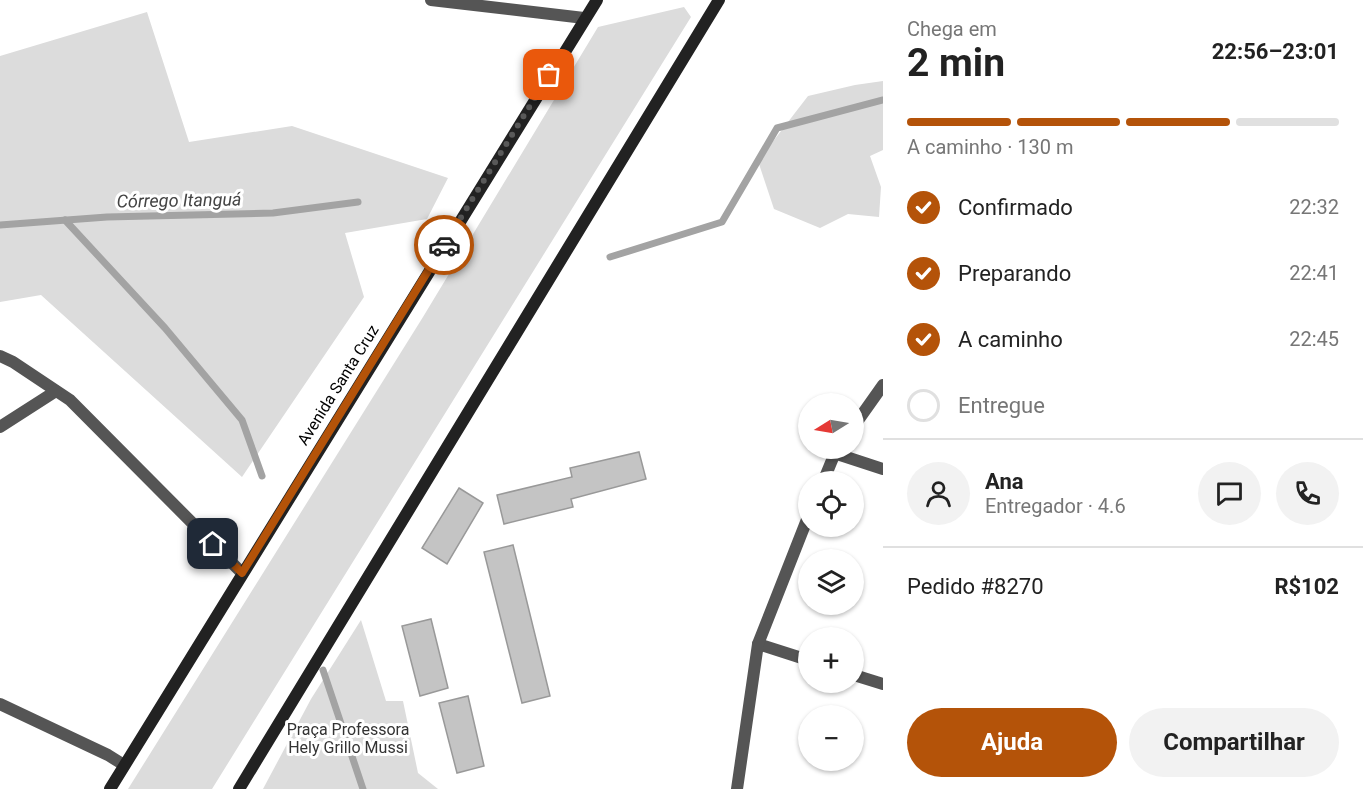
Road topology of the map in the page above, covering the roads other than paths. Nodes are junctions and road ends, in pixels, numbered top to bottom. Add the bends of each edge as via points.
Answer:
1 (431, 0) edge
2 (597, 0) edge
3 (719, 0) edge
4 (584, 18) junction
5 (0, 356) edge
6 (883, 385) edge
7 (56, 391) junction
8 (864, 412) edge
9 (0, 427) edge
10 (857, 459) edge
11 (883, 469) edge
12 (800, 537) edge
13 (242, 573) junction
14 (758, 644) junction
15 (798, 657) edge
16 (864, 678) edge
17 (883, 684) edge
18 (0, 704) edge
19 (124, 765) junction
20 (110, 789) edge
21 (239, 789) edge
22 (737, 789) edge

1 - 4 street
2 - 4 main road, Avenida Santa Cruz
3 - 21 main road
4 - 13 main road, Avenida Santa Cruz
5 - 7 street
6 - 8 street
7 - 9 street
7 - 13 street via 70,400
10 - 11 street
12 - 14 street
13 - 19 main road, Avenida Santa Cruz
14 - 15 street
14 - 22 street
16 - 17 street
18 - 19 street
19 - 20 main road, Avenida Santa Cruz

